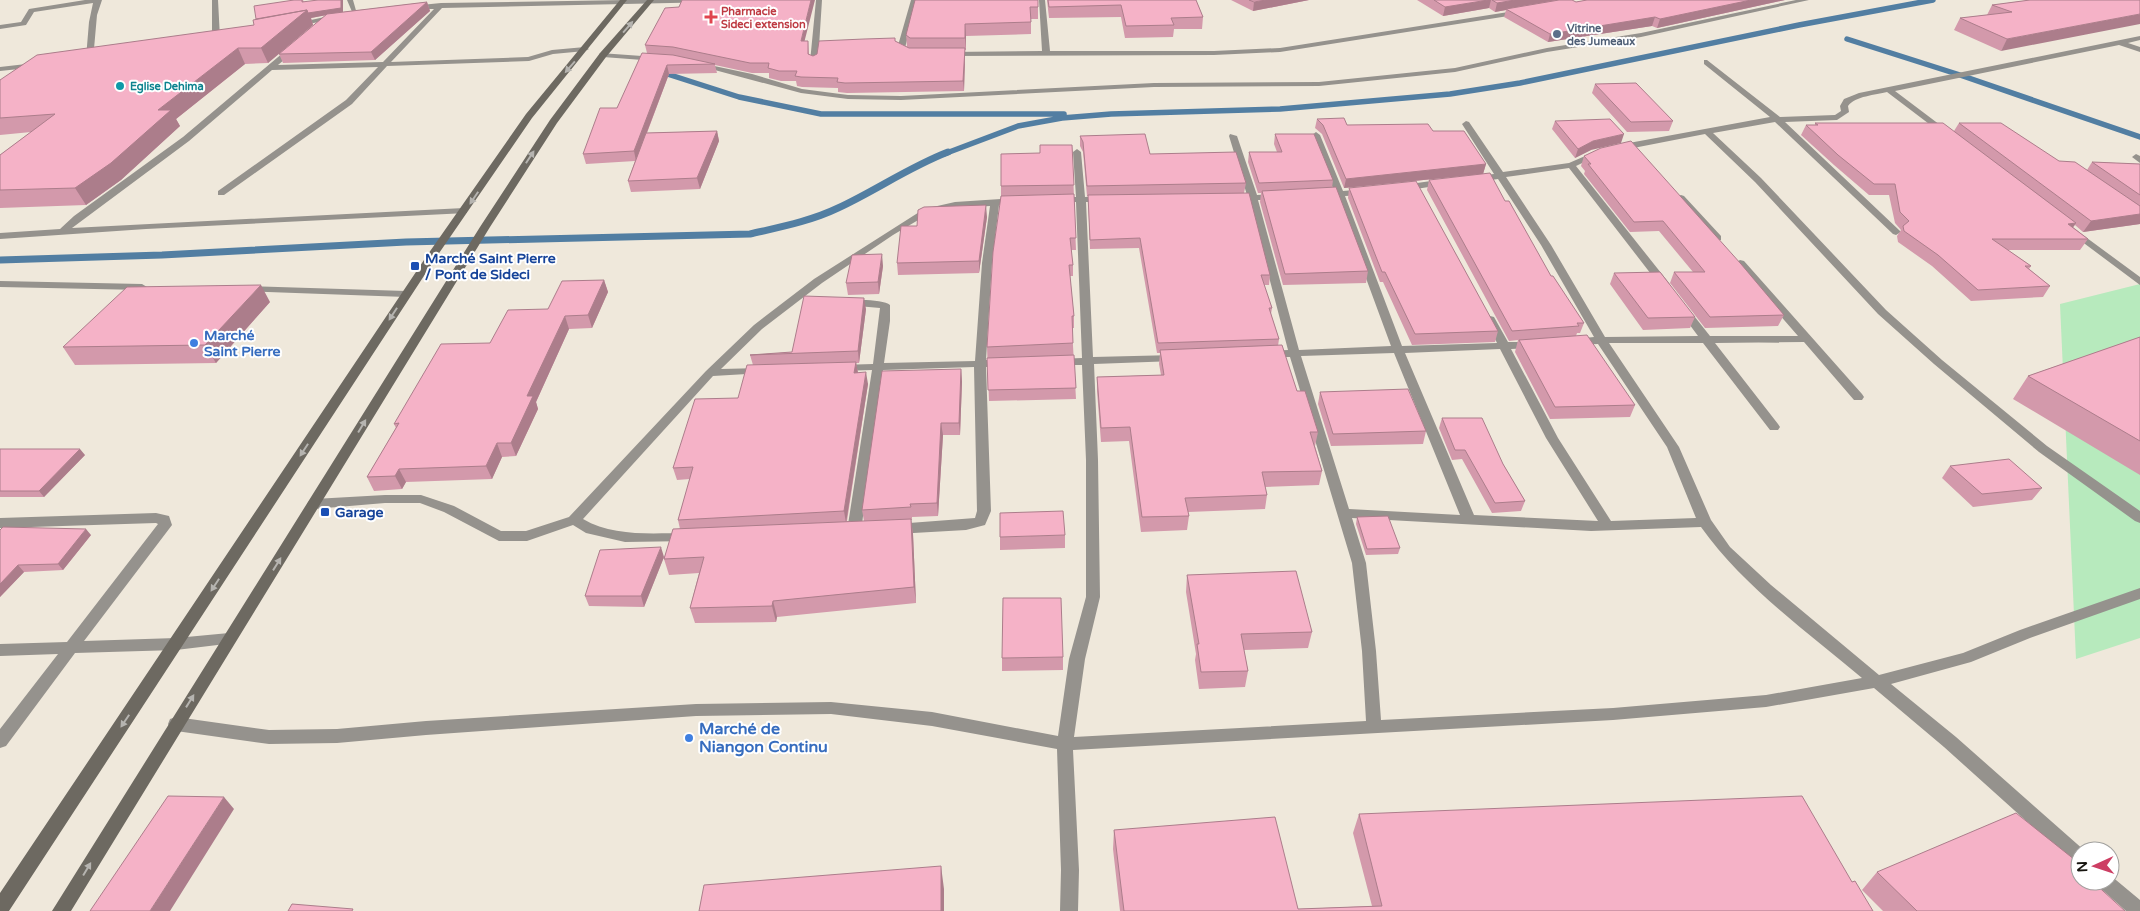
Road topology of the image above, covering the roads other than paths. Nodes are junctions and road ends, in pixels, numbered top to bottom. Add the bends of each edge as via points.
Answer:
1 (33, 0) edge
2 (98, 0) edge
3 (215, 0) edge
4 (350, 0) edge
5 (717, 0) edge
6 (819, 0) edge
7 (914, 0) edge
8 (1042, 0) edge
9 (1806, 0) edge
10 (624, 1) edge
11 (650, 1) edge
12 (441, 5) junction
13 (404, 8) edge
14 (31, 10) junction
15 (1528, 11) edge
16 (365, 12) edge
17 (355, 13) junction
18 (329, 18) junction
19 (285, 26) edge
20 (0, 27) edge
21 (316, 29) edge
22 (224, 37) edge
23 (216, 38) junction
24 (2140, 38) edge
25 (206, 40) edge
26 (2119, 42) junction
27 (297, 46) edge
28 (585, 49) junction
29 (2140, 50) edge
30 (920, 54) edge
31 (940, 54) edge
32 (1046, 54) junction
33 (603, 55) junction
34 (100, 57) edge
35 (90, 58) junction
36 (666, 59) edge
37 (81, 60) edge
38 (814, 62) edge
39 (1707, 62) dead end
40 (44, 64) edge
41 (384, 64) junction
42 (692, 64) edge
43 (272, 68) junction
44 (0, 69) edge
45 (1889, 90) junction
46 (1777, 119) junction
47 (1466, 124) dead end
48 (1707, 132) junction
49 (1316, 135) edge
50 (1233, 136) dead end
51 (1952, 138) edge
52 (1077, 152) dead end
53 (1571, 165) junction
54 (1502, 176) junction
55 (1671, 186) edge
56 (1396, 188) edge
57 (1377, 191) edge
58 (221, 193) dead end
59 (1340, 194) junction
60 (1292, 196) edge
61 (1311, 196) edge
62 (1225, 198) edge
63 (1254, 198) junction
64 (1110, 199) edge
65 (1081, 200) junction
66 (1023, 201) edge
67 (1043, 201) edge
68 (994, 202) junction
69 (464, 212) junction
70 (2062, 222) edge
71 (62, 232) junction
72 (1896, 232) dead end
73 (0, 236) edge
74 (1723, 244) edge
75 (1736, 258) edge
76 (2140, 282) edge
77 (0, 284) edge
78 (155, 287) edge
79 (234, 289) edge
80 (406, 294) junction
81 (790, 302) junction
82 (810, 303) edge
83 (839, 303) edge
84 (1482, 305) edge
85 (1807, 339) junction
86 (1602, 340) junction
87 (1707, 340) junction
88 (1563, 343) edge
89 (1544, 344) edge
90 (1505, 347) junction
91 (1398, 350) junction
92 (1293, 353) junction
93 (1254, 355) edge
94 (1186, 358) edge
95 (1088, 361) junction
96 (1048, 362) edge
97 (1019, 363) edge
98 (980, 364) junction
99 (878, 367) junction
100 (828, 368) edge
101 (769, 371) edge
102 (710, 373) junction
103 (1858, 397) dead end
104 (1774, 427) dead end
105 (314, 504) junction
106 (1343, 513) junction
107 (2140, 518) edge
108 (574, 520) junction
109 (1469, 520) junction
110 (1705, 522) junction
111 (0, 523) edge
112 (1607, 525) junction
113 (882, 530) edge
114 (854, 531) edge
115 (701, 537) edge
116 (2140, 593) edge
117 (229, 639) junction
118 (176, 644) junction
119 (69, 649) junction
120 (0, 650) edge
121 (1878, 681) junction
122 (176, 724) junction
123 (1374, 728) junction
124 (0, 741) edge
125 (1065, 744) junction
126 (2070, 849) edge
127 (2117, 891) edge
128 (0, 909) edge
129 (61, 911) edge
130 (1069, 911) edge
131 (2139, 911) edge

1 - 14 street
2 - 14 street
2 - 35 street via 90,31
3 - 23 street
4 - 17 street
5 - 11 street
6 - 38 street
7 - 30 street via 901,49 910,54
8 - 32 street
9 - 42 street via 1455,70 1319,84 1154,85 848,98 801,91
10 - 11 street
10 - 12 street
10 - 28 main road
33 -> 11 main road
12 - 13 street
12 - 41 street
14 - 20 street via 29,20 24,24
15 - 32 street via 1280,50
16 - 17 street
17 - 18 street
18 - 19 street
18 - 21 street
22 - 23 street
23 - 25 street
24 - 26 street
26 - 29 street
26 - 45 street
27 - 43 street
28 - 41 street via 552,52 521,60
28 -> 69 main road via 529,116
31 - 32 street
33 - 36 street
105 -> 33 main road via 484,227 553,122
34 - 35 street
35 - 37 street
39 - 46 street
40 - 44 street
41 - 43 street
41 - 58 street via 349,102
43 - 71 street via 186,139
45 - 46 street via 1847,101 1845,112 1837,117
45 - 51 street
46 - 48 street
46 - 72 street
47 - 54 street
48 - 53 street via 1594,154
48 - 107 street via 1758,180 1882,312 1938,362 2043,449
49 - 59 street
50 - 63 street
52 - 65 street
53 - 54 street
53 - 87 street
54 - 56 street via 1420,190
54 - 86 street
55 - 74 street
57 - 59 street
59 - 61 street
59 - 91 street
60 - 63 street
62 - 63 street
63 - 92 street
64 - 65 street
65 - 67 street
65 - 95 street
66 - 68 street
68 - 81 street via 927,211
68 - 98 street
69 - 71 street
69 - 80 main road
70 - 76 street
71 - 73 street
75 - 85 street
77 - 78 street
79 - 80 street
80 -> 118 main road
81 - 82 street
81 - 102 street via 758,326
83 - 99 street via 885,305
84 - 90 street
85 - 87 street
85 - 103 street
86 - 87 street
86 - 88 street
86 - 110 street via 1673,447
87 - 104 street
89 - 90 street
90 - 91 street
90 - 112 street via 1552,438
91 - 92 street
91 - 109 street
92 - 93 street
92 - 106 street
94 - 95 street
95 - 96 street
95 - 125 street via 1093,597 1077,659
97 - 98 street
98 - 99 street
98 - 113 street via 984,511 980,522
99 - 100 street
99 - 114 street
101 - 102 street
102 - 108 street
105 - 108 street via 422,499 449,509 499,536 526,536
117 -> 105 main road
106 - 109 street
106 - 123 street via 1359,563
108 - 115 street via 592,530 625,538
109 - 112 street
110 - 112 street
110 - 121 street via 1725,550 1766,589
111 - 119 street via 164,519 164,525
116 - 121 street via 1966,658
117 - 118 street
122 -> 117 main road
118 - 119 street
118 -> 128 main road
119 - 120 street
119 - 124 street
121 - 123 street via 1766,701 1614,714
121 - 126 street
122 - 125 street via 269,737 337,736 686,711 831,708 932,719
129 -> 122 main road
123 - 125 street
125 - 130 street
127 - 131 street

